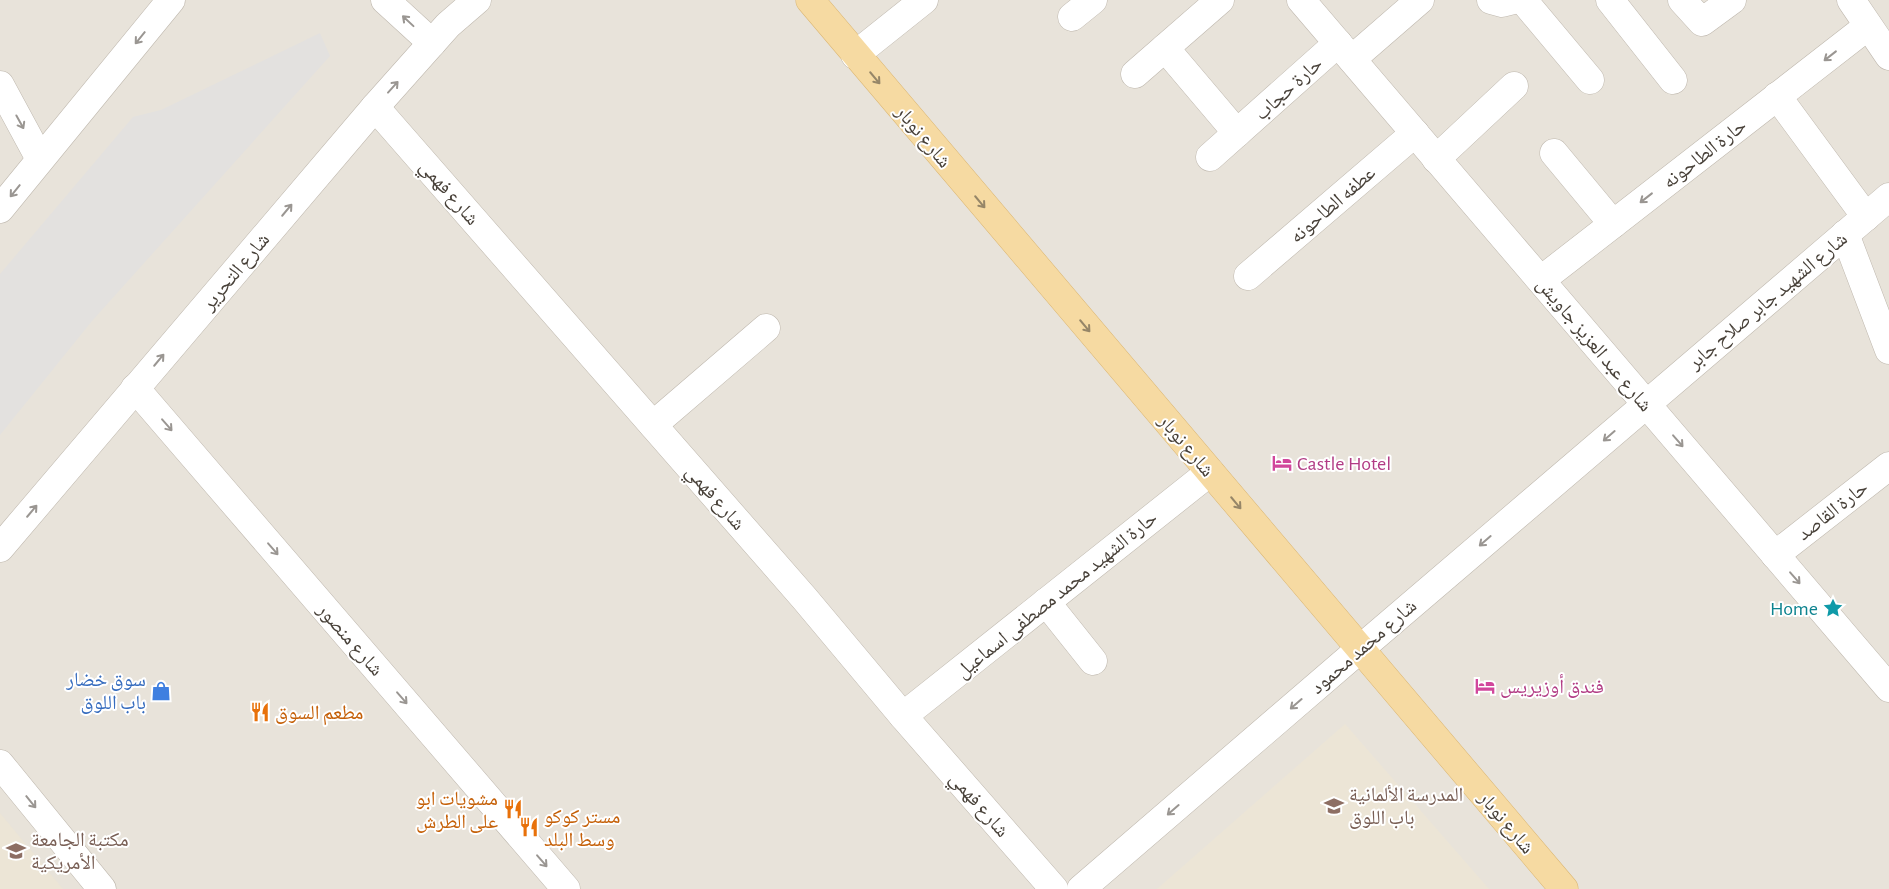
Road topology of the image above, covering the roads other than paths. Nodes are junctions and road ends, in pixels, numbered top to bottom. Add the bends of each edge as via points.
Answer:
1 (171, 0) edge
2 (385, 0) edge
3 (477, 0) edge
4 (810, 0) edge
5 (924, 0) edge
6 (1220, 0) edge
7 (1302, 0) edge
8 (1420, 0) edge
9 (1491, 0) edge
10 (1514, 0) edge
11 (1523, 0) edge
12 (1610, 0) edge
13 (1682, 0) edge
14 (1732, 0) edge
15 (1851, 0) edge
16 (1868, 26) junction
17 (432, 43) junction
18 (1165, 48) junction
19 (1345, 51) junction
20 (855, 54) junction
21 (1889, 56) edge
22 (1135, 74) dead end
23 (1590, 80) dead end
24 (1673, 80) dead end
25 (0, 85) edge
26 (1514, 86) dead end
27 (1777, 96) junction
28 (375, 107) junction
29 (1237, 133) junction
30 (1415, 133) junction
31 (1554, 153) dead end
32 (1210, 157) dead end
33 (40, 159) junction
34 (1436, 159) junction
35 (1889, 197) edge
36 (0, 209) edge
37 (1866, 217) junction
38 (1613, 224) junction
39 (1846, 234) junction
40 (1248, 276) dead end
41 (1541, 280) junction
42 (766, 328) dead end
43 (1887, 336) edge
44 (135, 388) junction
45 (1646, 404) junction
46 (653, 425) junction
47 (1889, 466) edge
48 (1210, 472) junction
49 (0, 548) edge
50 (1775, 555) junction
51 (1046, 602) junction
52 (1360, 649) junction
53 (1093, 661) dead end
54 (1889, 688) edge
55 (903, 716) junction
56 (0, 764) edge
57 (102, 889) edge
58 (566, 889) edge
59 (1054, 889) edge
60 (1082, 889) edge
61 (1564, 889) edge

1 -> 33 street
17 -> 2 street
3 - 17 street, شارع التحرير
4 - 20 main road, شارع نوبار
5 - 20 street
6 - 18 street
7 - 19 street, شارع عبد العزيز جاويش
8 - 19 street, حارة حجاب
9 - 10 street via 1502,3
11 - 23 street
12 - 24 street
13 - 14 street via 1702,22
15 - 16 street
16 - 21 street
16 -> 27 street, حارة الطاحونه
28 -> 17 street, شارع التحرير
18 - 22 street
18 - 29 street, حارة حجاب
19 - 29 street, حارة حجاب
19 - 30 street, شارع عبد العزيز جاويش
20 -> 48 main road, شارع نوبار
25 -> 33 street
26 - 34 street
27 - 37 street
27 -> 38 street, حارة الطاحونه
44 -> 28 street, شارع التحرير
28 - 46 street, شارع فهمي
29 - 32 street, حارة حجاب
30 - 34 street, شارع عبد العزيز جاويش
30 - 40 street, عطفه الطاحونه
31 - 38 street
33 -> 36 street
34 - 41 street, شارع عبد العزيز جاويش
35 - 37 street, شارع الشهيد جابر صلاح جابر
37 - 39 street, شارع الشهيد جابر صلاح جابر
38 - 41 street, حارة الطاحونه
39 - 43 street
39 - 45 street, شارع الشهيد جابر صلاح جابر
41 - 45 street, شارع عبد العزيز جاويش
42 - 46 street
49 -> 44 street, شارع التحرير
44 -> 58 street, شارع منصور
45 -> 50 street, شارع عبد العزيز جاويش
45 -> 52 street, شارع محمد محمود
46 - 55 street, شارع فهمي
47 - 50 street, حارة القاصد
48 - 51 street, حارة الشهيد محمد مصطفى اسماعيل
48 -> 52 main road, شارع نوبار
50 -> 54 street, شارع عبد العزيز جاويش
51 - 53 street
51 - 55 street, حارة الشهيد محمد مصطفى اسماعيل
52 -> 60 street, شارع محمد محمود
52 - 61 main road, شارع نوبار
55 - 59 street, شارع فهمي
56 -> 57 street

